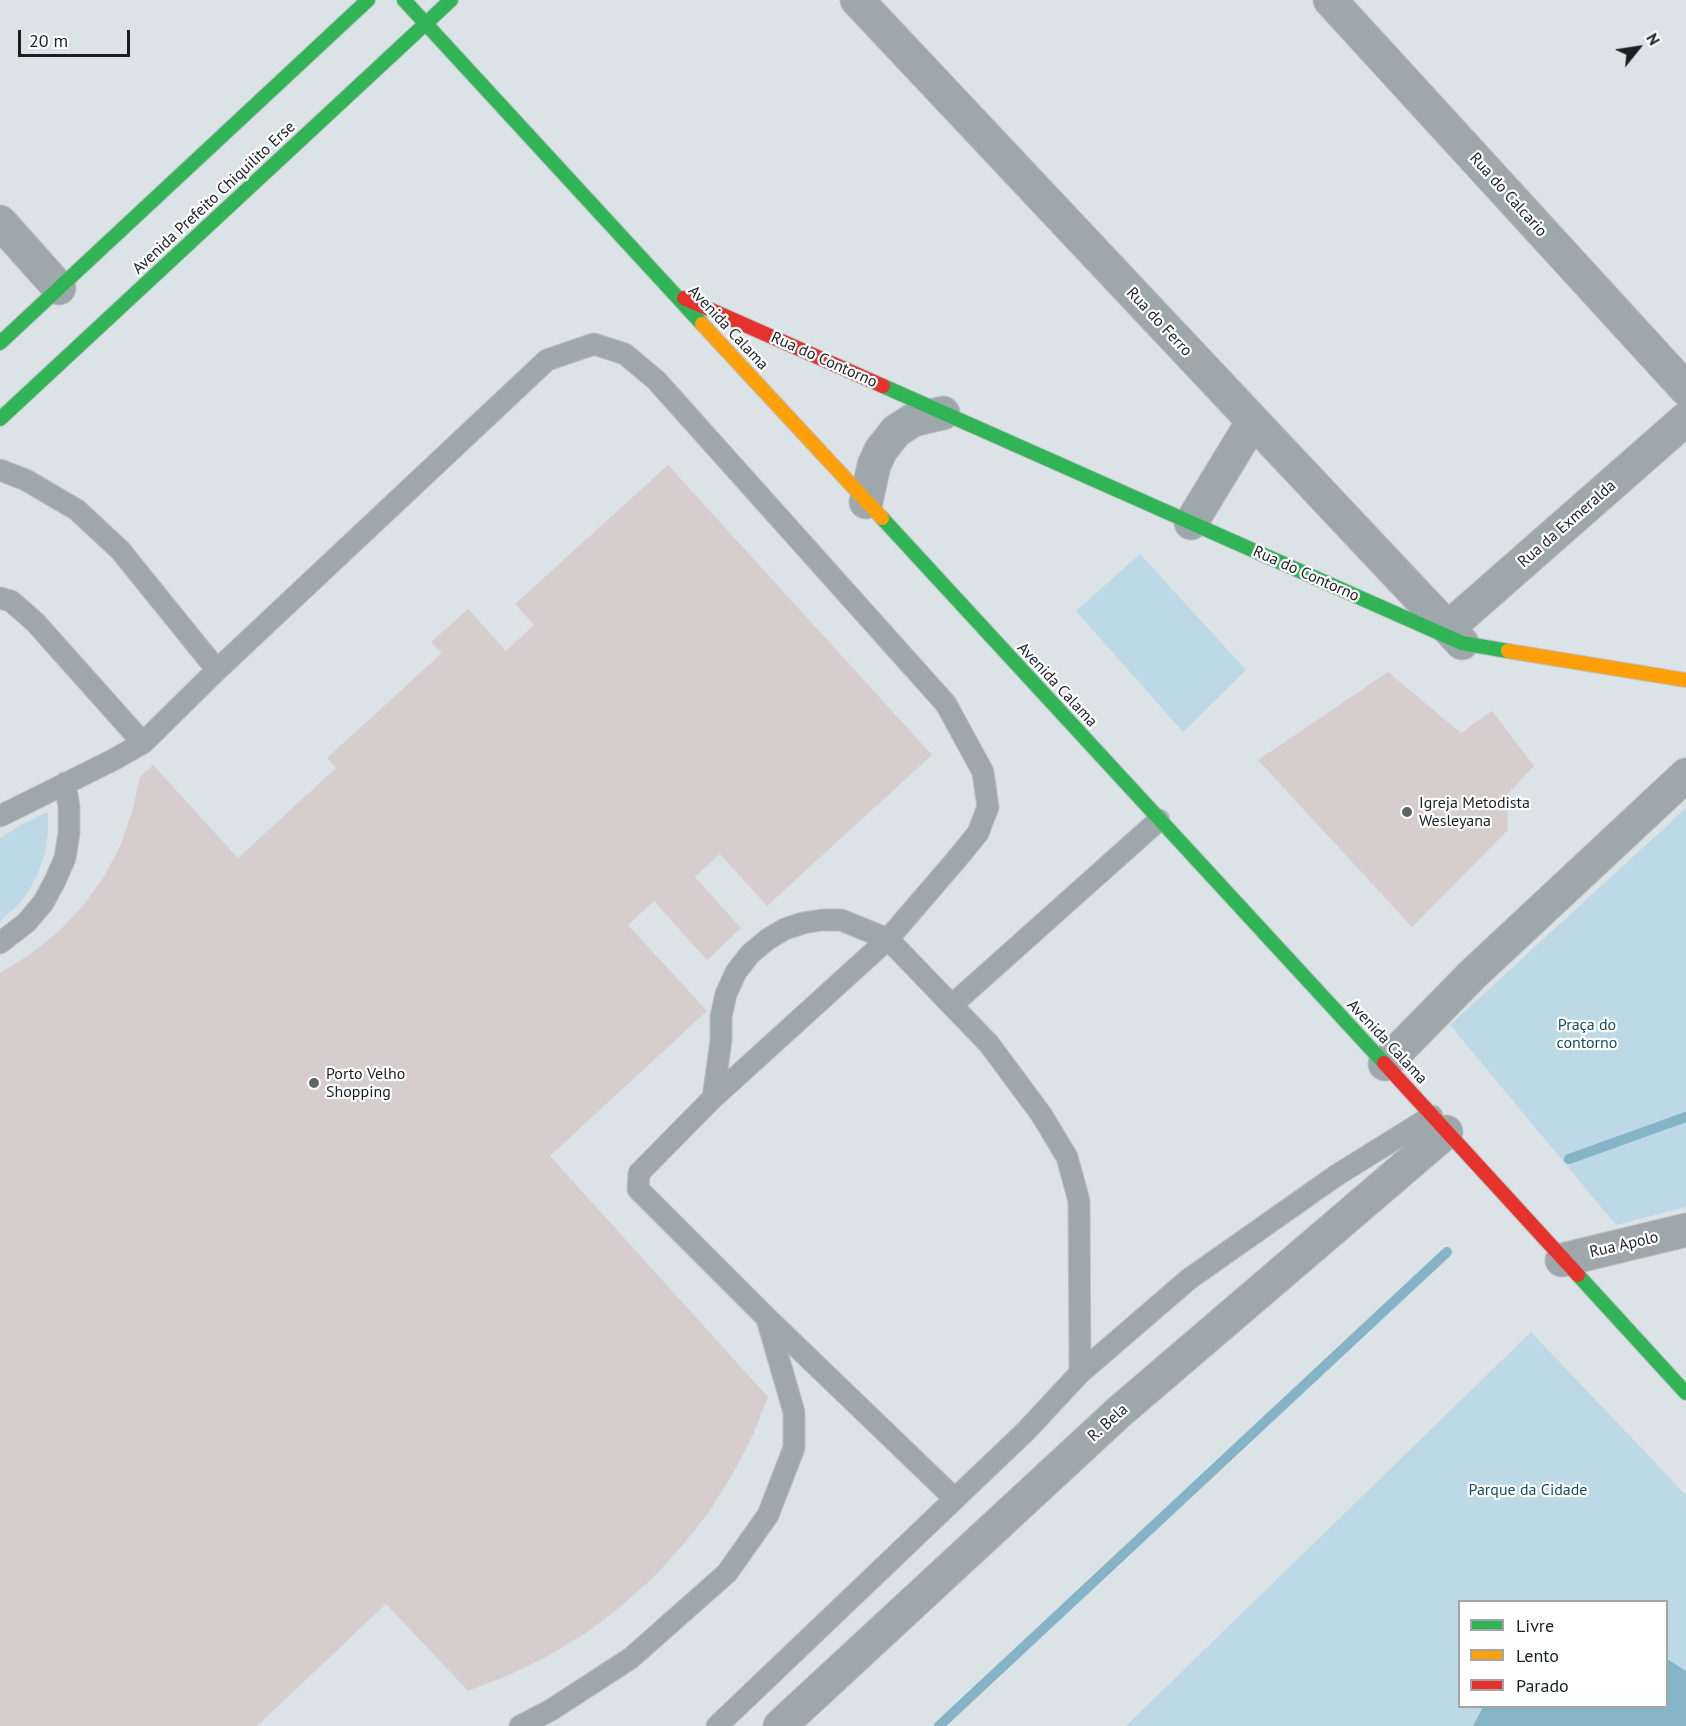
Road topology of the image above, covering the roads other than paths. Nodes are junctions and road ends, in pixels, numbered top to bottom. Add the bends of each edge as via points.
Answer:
1 (368, 0) edge
2 (404, 0) edge
3 (451, 0) edge
4 (857, 0) edge
5 (1330, 0) edge
6 (425, 24) junction
7 (0, 222) edge
8 (59, 288) junction
9 (673, 293) junction
10 (0, 343) edge
11 (1686, 389) edge
12 (943, 413) junction
13 (0, 419) edge
14 (1686, 419) edge
15 (1253, 421) junction
16 (0, 470) edge
17 (866, 502) junction
18 (1191, 523) junction
19 (0, 598) edge
20 (1455, 636) junction
21 (217, 670) junction
22 (1686, 680) edge
23 (143, 742) junction
24 (1686, 776) edge
25 (65, 783) junction
26 (0, 816) edge
27 (1159, 820) junction
28 (888, 939) junction
29 (0, 943) edge
30 (952, 1005) junction
31 (1384, 1064) junction
32 (713, 1098) junction
33 (1439, 1124) junction
34 (1686, 1230) edge
35 (1562, 1260) junction
36 (767, 1318) junction
37 (1080, 1373) junction
38 (1686, 1394) edge
39 (955, 1499) junction
40 (520, 1726) edge
41 (717, 1726) edge
42 (780, 1726) edge

1 - 8 main road
2 - 6 main road, Avenida Calama
3 - 6 main road, Avenida Prefeito Chiquilito Erse
4 - 15 street, Rua do Ferro
5 - 11 street, Rua do Calcario
6 - 9 main road, Avenida Calama
6 - 13 main road, Avenida Prefeito Chiquilito Erse
7 - 8 street
8 - 10 main road
9 - 12 main road, Rua do Contorno
9 - 17 main road, Avenida Calama
12 - 17 street via 913,420 896,431 874,465
12 - 18 main road, Rua do Contorno
14 - 20 street, Rua da Exmeralda
15 - 18 street
15 - 20 street, Rua do Ferro
16 - 21 lane via 26,480 77,510 120,550
17 - 27 main road, Avenida Calama
18 - 20 main road, Rua do Contorno
19 - 23 lane via 35,622
20 - 22 main road, Rua do Contorno
21 - 23 lane
21 - 28 lane via 547,360 594,344 625,354 656,380 946,704 983,772 988,807 978,833
23 - 25 lane
24 - 31 street via 1472,975
25 - 26 lane
25 - 29 lane via 69,833 55,881 26,923
27 - 30 lane
27 - 31 main road, Avenida Calama
28 - 30 lane
28 - 32 lane
28 - 32 lane via 841,920 822,920 785,930 750,954 726,994
30 - 37 lane via 989,1044 1041,1114 1067,1157 1079,1201
31 - 33 main road, Avenida Calama
32 - 36 lane via 639,1173 638,1189
33 - 35 main road, Avenida Calama
33 - 37 lane via 1337,1175 1189,1278
33 - 42 street, R. Bela
34 - 35 street, Rua Apolo
35 - 38 main road, Avenida Calama
36 - 39 lane
36 - 40 lane via 794,1412 794,1448 768,1515 727,1573 631,1658
37 - 39 lane
39 - 41 lane

